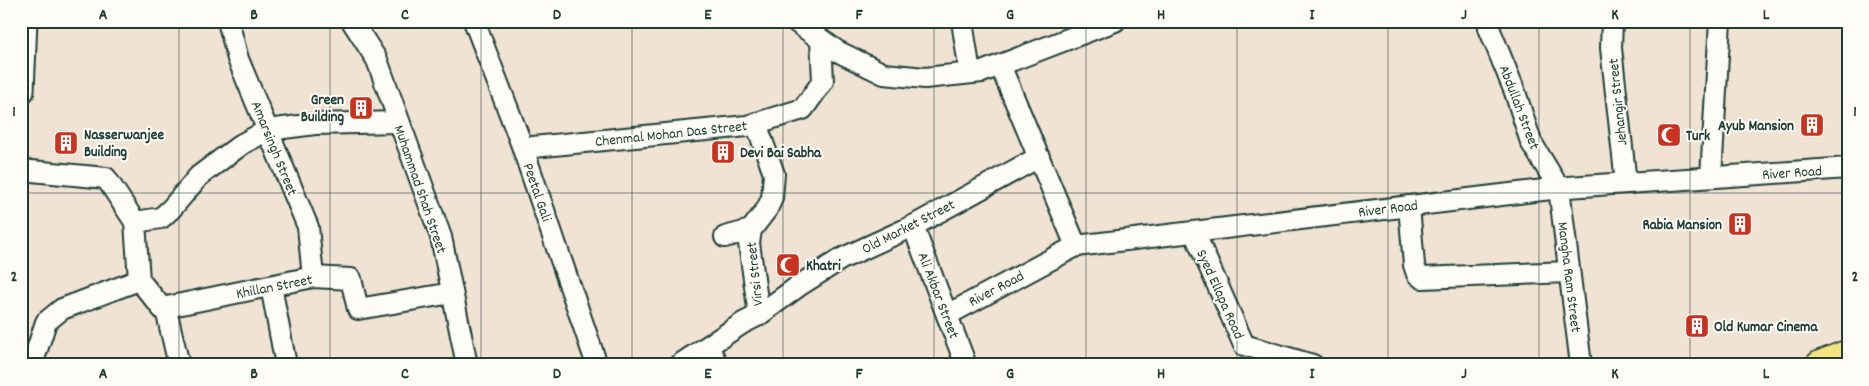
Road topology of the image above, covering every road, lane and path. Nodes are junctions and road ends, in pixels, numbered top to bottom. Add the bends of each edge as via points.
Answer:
1 (24, 21) edge
2 (228, 21) edge
3 (352, 21) edge
4 (474, 21) edge
5 (795, 21) edge
6 (962, 21) edge
7 (1115, 21) edge
8 (1489, 21) edge
9 (1612, 21) edge
10 (1720, 21) edge
11 (821, 40) junction
12 (1000, 65) junction
13 (970, 73) junction
14 (22, 83) edge
15 (398, 122) junction
16 (756, 123) junction
17 (268, 130) junction
18 (523, 148) junction
19 (1039, 157) junction
20 (1848, 168) edge
21 (21, 170) edge
22 (1711, 177) junction
23 (1626, 183) junction
24 (1559, 188) junction
25 (1409, 206) junction
26 (135, 222) junction
27 (913, 226) junction
28 (751, 230) junction
29 (1194, 232) junction
30 (725, 238) dead end
31 (1076, 246) junction
32 (1570, 272) junction
33 (313, 277) junction
34 (139, 280) junction
35 (271, 286) junction
36 (452, 293) junction
37 (162, 308) junction
38 (759, 315) junction
39 (947, 315) junction
40 (708, 347) junction
41 (1848, 354) edge
42 (28, 363) edge
43 (179, 365) edge
44 (286, 365) edge
45 (467, 365) edge
46 (597, 365) edge
47 (679, 365) edge
48 (718, 365) edge
49 (966, 365) edge
50 (1313, 365) edge
51 (1581, 365) edge
52 (1820, 365) edge

1 - 14 street
2 - 17 street, Amarsingh Street via 238,59
3 - 15 street, Muhammad Shah Street via 377,60
4 - 18 street, Peetal Gali
5 - 11 street
6 - 13 street
7 - 12 street
8 - 24 street, Abdullah Street via 1531,142
9 - 23 street, Jehangir Street via 1611,48
10 - 22 street
11 - 13 street via 884,74 925,78
11 - 16 street, Chenmal Mohan Das Street via 823,81 803,108
12 - 13 street
12 - 19 street
15 - 17 street via 315,124
15 - 36 street, Muhammad Shah Street via 441,237
16 - 18 street, Chenmal Mohan Das Street
16 - 28 street, Virsi Street via 774,174 772,198
17 - 26 street via 242,144 199,176 161,218
17 - 33 street, Amarsingh Street via 308,227
18 - 46 street, Peetal Gali
19 - 27 street, Old Market Street
19 - 31 street
20 - 22 street, River Road
21 - 26 street via 106,178
22 - 23 street, River Road
23 - 24 street, River Road
24 - 25 street, River Road
24 - 32 street, Mangha Ram Street
25 - 29 street, River Road
25 - 32 street via 1414,265 1422,278
26 - 34 street
27 - 38 street, Old Market Street via 841,259
27 - 39 street, Ali Akbar Street
28 - 30 street
28 - 38 street, Virsi Street via 748,242
29 - 31 street, River Road
29 - 50 street, Syed Ellapa Road via 1244,345
31 - 39 street, River Road
32 - 51 street, Mangha Ram Street
33 - 35 street, Khillan Street
33 - 36 street, Khillan Street via 351,279 358,309
34 - 37 street
34 - 42 street via 62,309 46,322
35 - 37 street, Khillan Street
35 - 44 street
36 - 45 street, Muhammad Shah Street
37 - 43 street via 167,314
38 - 40 street, Old Market Street
39 - 49 street, Ali Akbar Street
40 - 47 street, Old Market Street
40 - 48 street
41 - 52 main road

